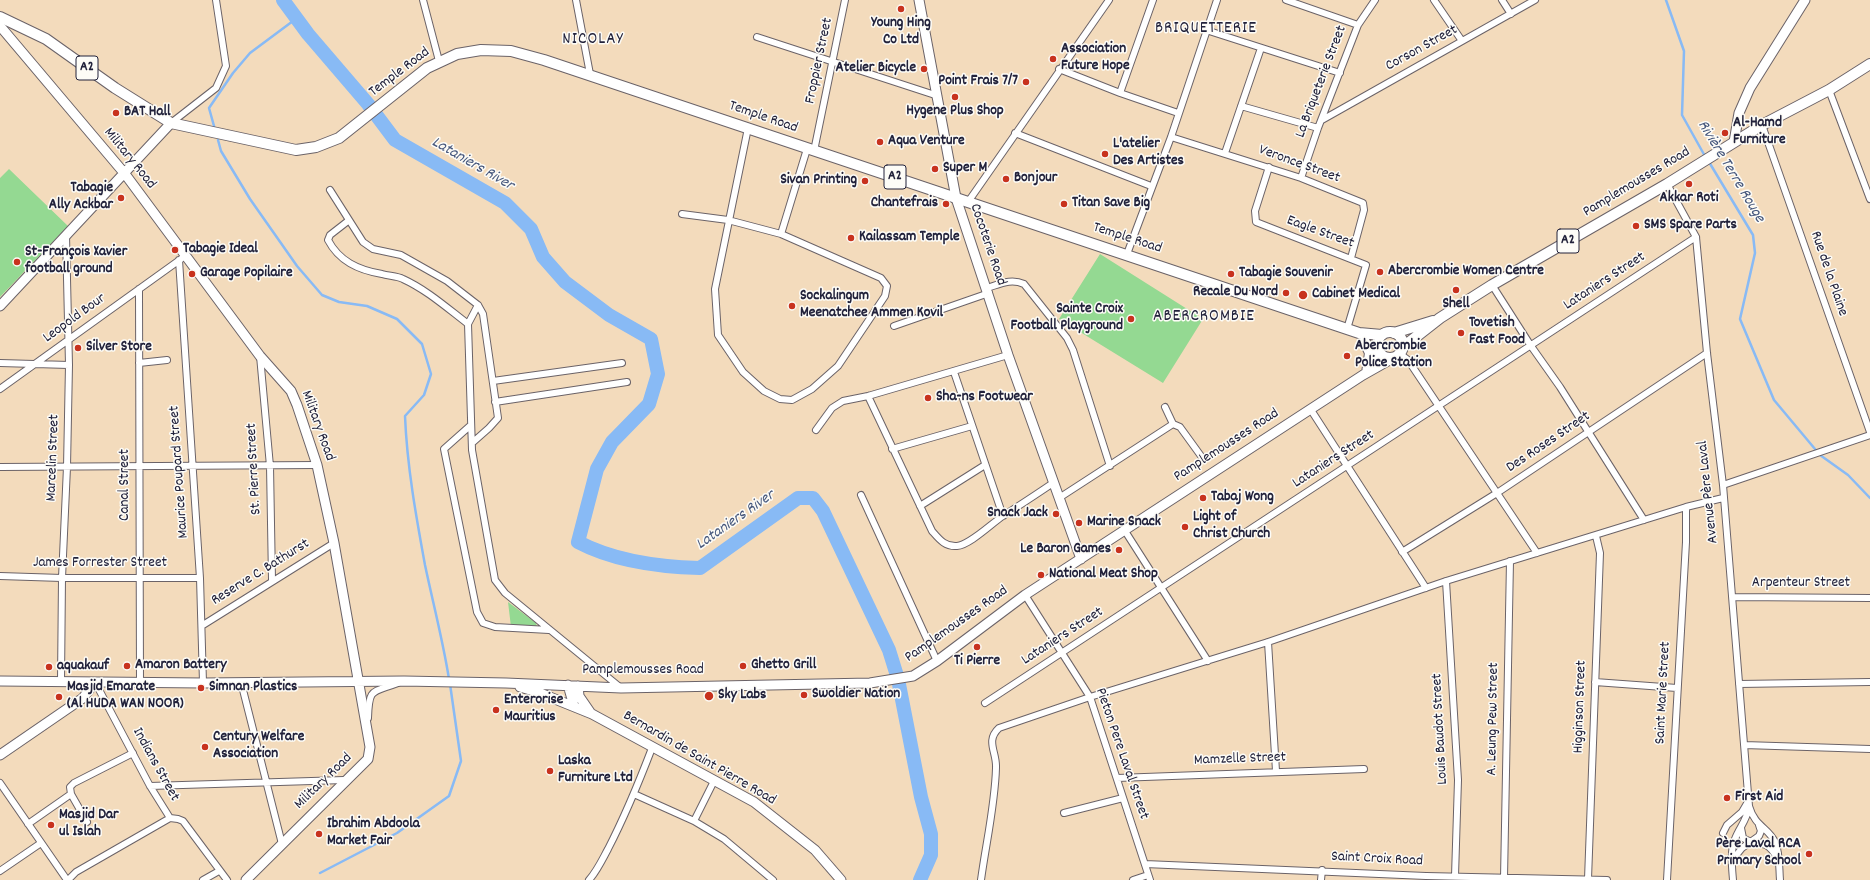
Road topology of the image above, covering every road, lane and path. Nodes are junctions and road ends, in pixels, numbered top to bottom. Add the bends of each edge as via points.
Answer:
1 (216, 0) edge
2 (423, 0) edge
3 (576, 0) edge
4 (845, 0) edge
5 (919, 0) edge
6 (1109, 0) edge
7 (1153, 0) edge
8 (1217, 0) edge
9 (1286, 0) edge
10 (1375, 0) edge
11 (1434, 0) edge
12 (1502, 0) edge
13 (1535, 0) edge
14 (1805, 0) edge
15 (1512, 14) junction
16 (0, 17) edge
17 (1358, 25) junction
18 (0, 26) edge
19 (1206, 30) junction
20 (757, 37) dead end
21 (1462, 41) junction
22 (1261, 48) junction
23 (439, 61) junction
24 (833, 63) junction
25 (1870, 64) edge
26 (1059, 69) junction
27 (1340, 73) junction
28 (590, 74) junction
29 (1830, 90) junction
30 (1120, 93) junction
31 (938, 96) junction
32 (1241, 106) junction
33 (1178, 113) junction
34 (1322, 120) junction
35 (171, 123) junction
36 (1762, 126) junction
37 (748, 128) junction
38 (1318, 128) junction
39 (1015, 133) junction
40 (1171, 137) junction
41 (1734, 142) junction
42 (810, 150) junction
43 (1225, 153) junction
44 (1269, 167) junction
45 (125, 174) junction
46 (1301, 178) junction
47 (1667, 184) junction
48 (1151, 186) junction
49 (330, 190) dead end
50 (956, 198) junction
51 (1870, 199) edge
52 (968, 202) junction
53 (682, 214) dead end
54 (728, 220) junction
55 (348, 221) junction
56 (781, 234) junction
57 (66, 235) junction
58 (1696, 237) junction
59 (1127, 254) junction
60 (182, 258) junction
61 (1351, 258) junction
62 (1492, 285) junction
63 (139, 289) junction
64 (988, 290) junction
65 (478, 305) junction
66 (0, 306) edge
67 (1440, 318) junction
68 (468, 324) junction
69 (894, 326) dead end
70 (1347, 329) junction
71 (1394, 333) junction
72 (1382, 335) junction
73 (1362, 336) junction
74 (68, 339) junction
75 (1531, 346) junction
76 (1378, 350) junction
77 (1707, 352) junction
78 (1399, 353) junction
79 (1008, 355) junction
80 (260, 356) junction
81 (167, 360) dead end
82 (0, 363) edge
83 (37, 363) junction
84 (139, 363) junction
85 (622, 363) dead end
86 (69, 365) junction
87 (1366, 371) junction
88 (954, 372) junction
89 (493, 381) junction
90 (628, 382) dead end
91 (0, 389) edge
92 (868, 396) junction
93 (495, 402) junction
94 (1164, 407) dead end
95 (1439, 407) junction
96 (1311, 410) junction
97 (1173, 424) junction
98 (471, 425) junction
99 (972, 426) junction
100 (816, 430) dead end
101 (1589, 433) junction
102 (1870, 433) edge
103 (472, 443) junction
104 (892, 449) junction
105 (1201, 456) dead end
106 (317, 465) junction
107 (985, 465) junction
108 (270, 466) junction
109 (1110, 466) junction
110 (0, 467) edge
111 (67, 467) junction
112 (139, 467) junction
113 (192, 467) junction
114 (1347, 467) junction
115 (1053, 483) junction
116 (1723, 485) junction
117 (1497, 493) junction
118 (861, 495) dead end
119 (1059, 498) junction
120 (1723, 498) junction
121 (920, 506) junction
122 (1686, 507) junction
123 (1003, 516) junction
124 (1644, 520) junction
125 (1125, 530) junction
126 (1596, 536) junction
127 (334, 543) junction
128 (1402, 552) junction
129 (1537, 553) junction
130 (1081, 559) junction
131 (1510, 561) junction
132 (0, 576) edge
133 (62, 578) junction
134 (139, 578) junction
135 (200, 578) junction
136 (272, 580) junction
137 (1446, 581) junction
138 (1162, 588) junction
139 (1426, 588) junction
140 (1025, 595) junction
141 (1733, 597) junction
142 (1870, 598) edge
143 (203, 625) junction
144 (549, 630) junction
145 (1268, 642) junction
146 (1062, 653) junction
147 (937, 661) junction
148 (1208, 661) junction
149 (0, 681) edge
150 (61, 681) junction
151 (140, 681) junction
152 (358, 681) junction
153 (404, 681) junction
154 (95, 682) junction
155 (241, 682) junction
156 (1595, 682) junction
157 (1870, 682) edge
158 (203, 683) junction
159 (506, 683) junction
160 (1739, 684) junction
161 (568, 685) junction
162 (578, 686) junction
163 (621, 688) junction
164 (1677, 688) junction
165 (1090, 697) junction
166 (985, 703) dead end
167 (574, 706) junction
168 (592, 714) junction
169 (368, 733) junction
170 (1744, 745) junction
171 (652, 748) junction
172 (1870, 749) edge
173 (133, 753) junction
174 (0, 755) edge
175 (1364, 769) dead end
176 (1276, 771) junction
177 (1117, 778) junction
178 (344, 780) junction
179 (265, 781) junction
180 (714, 781) junction
181 (0, 783) edge
182 (150, 786) junction
183 (71, 794) junction
184 (634, 794) junction
185 (1123, 798) junction
186 (1749, 803) junction
187 (1064, 813) dead end
188 (170, 818) junction
189 (694, 821) junction
190 (87, 822) dead end
191 (28, 824) junction
192 (1758, 824) junction
193 (1743, 826) junction
194 (1723, 833) dead end
195 (1753, 841) junction
196 (41, 843) junction
197 (282, 844) junction
198 (1779, 860) junction
199 (1732, 861) junction
200 (1145, 864) junction
201 (1322, 870) junction
202 (0, 871) edge
203 (219, 871) junction
204 (1455, 876) junction
205 (1149, 877) edge
206 (1427, 878) edge
207 (1504, 878) junction
208 (1548, 879) edge
209 (1588, 879) edge
210 (67, 880) edge
211 (203, 880) edge
212 (227, 880) edge
213 (246, 880) edge
214 (589, 880) edge
215 (773, 880) edge
216 (841, 880) edge
217 (981, 880) edge
218 (1132, 880) edge
219 (1321, 880) edge
220 (1607, 880) edge
221 (1667, 880) edge
222 (1733, 880) edge
223 (1780, 880) edge

1 - 35 street via 226,66 216,88
2 - 23 street
3 - 28 street
4 - 24 street, Froppier Street
5 - 31 main road, Cocoterie Road
6 - 26 street
7 - 30 street
8 - 19 street
9 - 17 street
10 - 17 street, La Briqueterie Street
11 - 21 street
12 - 15 street
13 - 15 street, Corson Street
14 - 41 main road via 1750,88 1739,114
15 - 21 street, Corson Street
16 - 35 main road, A2 via 46,39 115,88
17 - 27 street, La Briqueterie Street
18 - 45 main road, Military Road
19 - 22 street
19 - 33 street
20 - 24 street
21 - 34 street, Corson Street
22 - 27 street
22 - 32 street
23 - 28 main road, Temple Road / A2 via 457,54 481,50 511,51
23 - 35 main road, Temple Road / A2 via 351,130 316,147 296,150
24 - 31 street
24 - 42 street, Froppier Street
25 - 29 main road, Pamplemousses Road / A2
26 - 30 street
26 - 39 street
27 - 34 street, La Briqueterie Street
28 - 37 main road, Temple Road / A2
29 - 36 main road, Pamplemousses Road / A2
29 - 51 street
30 - 33 street
31 - 50 main road, Cocoterie Road
32 - 38 street
32 - 43 street
33 - 40 street
34 - 38 street, La Briqueterie Street
35 - 45 main road
36 - 41 main road, Pamplemousses Road / A2
36 - 102 street, Rue de la Plaine
37 - 42 main road, Temple Road / A2
37 - 54 street
38 - 46 street, La Briqueterie Street
39 - 48 street
39 - 52 street
40 - 43 street, Veronce Street
40 - 48 street
41 - 47 main road, Pamplemousses Road / A2
42 - 50 main road, Temple Road / A2
42 - 56 street, Froppier Street
43 - 44 street, Veronce Street
44 - 46 street, Veronce Street
44 - 61 street, Eagle Street via 1255,211 1256,222
45 - 57 main road
45 - 60 main road, Military Road
46 - 61 street, Veronce Street via 1363,203 1364,210
47 - 58 street, Avenue Père Laval
47 - 62 main road, Pamplemousses Road / A2
48 - 59 street
49 - 55 street
50 - 52 main road, Temple Road / A2
50 - 64 main road, Cocoterie Road
52 - 59 main road, Temple Road / A2
53 - 54 street
54 - 56 street
54 - 56 street via 715,289 718,335 743,372 764,392 780,399 792,400 812,389 838,366 885,296 887,286 881,278
55 - 65 street via 363,242 373,249 401,254 447,281
55 - 68 street via 330,235 328,240 345,261 365,272 401,278 421,288
57 - 66 main road
57 - 74 street, Marcelin Street
58 - 75 street, Lataniers Street
58 - 77 street, Avenue Père Laval
59 - 70 main road, Temple Road / A2
60 - 63 street, Leopold Bour
60 - 80 main road, Military Road
60 - 113 street, Maurice Poupard Street
61 - 70 street, Eagle Street via 1365,264 1366,267
62 - 67 main road, Pamplemousses Road / A2
62 - 75 street
63 - 74 street, Leopold Bour
63 - 84 street, Canal Street
64 - 69 street
64 - 79 main road, Cocoterie Road
64 - 109 street via 1009,281 1024,284 1067,338 1080,369
65 - 68 street
65 - 89 street via 484,314
67 - 71 main road, Pamplemousses Road / A2
67 - 78 main road, Pamplemousses Road / A2
68 - 98 street
70 - 73 main road, Temple Road / A2
71 - 72 main road, A2
71 - 78 main road via 1402,340
72 - 73 main road, Temple Road / A2
72 - 76 main road via 1378,341
73 - 76 main road, Temple Road / A2
73 - 87 main road via 1370,353
74 - 83 street, Leopold Bour
74 - 86 street, Marcelin Street
75 - 95 street, Lataniers Street
75 - 101 street
76 - 78 main road, A2 via 1386,358
76 - 87 main road
77 - 101 street, Des Roses Street
77 - 116 street, Avenue Père Laval
78 - 87 main road, Pamplemousses Road
78 - 95 street via 1408,360
79 - 88 street
79 - 115 main road, Cocoterie Road
80 - 106 main road, Military Road via 290,391
80 - 108 street, St. Pierre Street
81 - 84 street
82 - 83 street
83 - 86 street
83 - 91 street, Leopold Bour
84 - 112 street, Canal Street
85 - 89 street
86 - 111 street, Marcelin Street
87 - 96 main road, Pamplemousses Road
88 - 92 street
88 - 99 street
89 - 93 street
90 - 93 street
92 - 100 street via 838,403 823,418
92 - 104 street
93 - 103 street via 498,418
94 - 97 street
95 - 114 street, Lataniers Street
95 - 117 street
96 - 114 street
96 - 125 main road, Pamplemousses Road
97 - 105 street via 1180,427
97 - 109 street
98 - 103 street
98 - 144 street via 444,449 477,612 483,623 495,627
99 - 104 street
99 - 107 street
101 - 117 street, Des Roses Street
101 - 124 street
102 - 116 street
103 - 144 street via 495,580 504,593
104 - 121 street
106 - 108 street
106 - 127 main road, Military Road
107 - 121 street
107 - 123 street
108 - 113 street
108 - 136 street, St. Pierre Street
109 - 119 street
110 - 111 street
111 - 112 street
111 - 133 street, Marcelin Street
112 - 113 street
112 - 134 street, Canal Street
113 - 135 street, Maurice Poupard Street
114 - 128 street
114 - 138 street, Lataniers Street
115 - 119 main road, Cocoterie Road
115 - 123 street
116 - 120 street, Avenue Père Laval
117 - 128 street, Des Roses Street
117 - 129 street
118 - 147 street
119 - 130 main road, Cocoterie Road
120 - 122 street
120 - 141 street, Avenue Père Laval
121 - 123 street via 932,531 949,546 967,543
122 - 124 street
122 - 164 street, Saint Marie Street
124 - 126 street
125 - 130 main road, Pamplemousses Road
125 - 138 street
126 - 129 street
126 - 156 street, Higginson Street via 1600,553
127 - 136 street, Reserve C. Bathurst
127 - 152 main road, Military Road
128 - 139 street
129 - 131 street
130 - 140 main road, Pamplemousses Road
131 - 137 street
131 - 207 street, A. Leung Pew Street
132 - 133 street, James Forrester Street
133 - 134 street, James Forrester Street
133 - 150 street, Marcelin Street
134 - 135 street, James Forrester Street
134 - 151 street, Canal Street
135 - 143 street, Maurice Poupard Street
136 - 143 street, Reserve C. Bathurst
137 - 139 street
137 - 204 street, Louis Baudot Street via 1458,780
138 - 146 street, Lataniers Street
138 - 148 street
139 - 145 street
140 - 146 street, Pieton Pere Laval Street
140 - 147 main road, Pamplemousses Road
141 - 142 street, Arpenteur Street
141 - 160 street, Avenue Père Laval
143 - 158 street, Maurice Poupard Street
144 - 163 street
145 - 148 street
145 - 176 street
146 - 165 street, Pieton Pere Laval Street
146 - 166 street, Lataniers Street
147 - 163 main road, Pamplemousses Road via 913,676 870,683
148 - 165 street
149 - 150 main road, Pamplemousses Road
150 - 154 main road, Pamplemousses Road
151 - 154 main road, Pamplemousses Road
151 - 158 main road, Pamplemousses Road
152 - 153 main road, Pamplemousses Road
152 - 155 main road, Pamplemousses Road
152 - 169 main road, Military Road
153 - 159 main road, Pamplemousses Road
153 - 169 street via 370,694
154 - 173 street, Indians Street
154 - 174 main road via 83,698
155 - 158 main road, Pamplemousses Road
155 - 179 street
156 - 164 street
156 - 209 street, Higginson Street
157 - 160 street
159 - 161 main road, Pamplemousses Road
159 - 167 main road, Bernardin de Saint Pierre Road
160 - 170 street, Avenue Père Laval
161 - 162 main road, Pamplemousses Road
161 - 167 main road
162 - 163 main road, Pamplemousses Road
162 - 168 main road, Bernardin de Saint Pierre Road via 579,696
164 - 221 street, Saint Marie Street
165 - 177 street, Pieton Pere Laval Street
165 - 217 street via 999,728 995,732 991,741 997,760 996,781
167 - 168 main road, Bernardin de Saint Pierre Road
168 - 171 main road, Bernardin de Saint Pierre Road
169 - 178 main road, Military Road via 368,759
170 - 172 street
170 - 186 street, Avenue Père Laval
171 - 180 main road, Bernardin de Saint Pierre Road
171 - 184 street
173 - 182 street, Indians Street
173 - 183 street via 74,783 70,787
175 - 176 street, Mamzelle Street
176 - 177 street, Mamzelle Street
177 - 185 street, Pieton Pere Laval Street
178 - 179 street
178 - 197 main road, Military Road
179 - 182 street
179 - 197 street
180 - 189 street
180 - 216 main road, Bernardin de Saint Pierre Road via 754,802 784,824 815,850
181 - 191 street
182 - 188 street, Indians Street
183 - 190 street
183 - 191 street
184 - 189 street
184 - 214 street via 615,836
185 - 187 street
185 - 200 street, Pieton Pere Laval Street
186 - 192 street
186 - 193 street
186 - 194 street via 1727,825
188 - 203 street via 183,821
188 - 210 street via 76,872
189 - 215 street via 742,853
191 - 196 street
192 - 193 street via 1750,821
192 - 195 street via 1761,831
192 - 198 street via 1775,842
193 - 195 street via 1743,838
193 - 199 street via 1734,840
195 - 198 street via 1773,850
195 - 199 street via 1737,852
196 - 202 street
196 - 210 street
197 - 213 main road, Military Road
198 - 223 street
199 - 222 street
200 - 201 street, Saint Croix Road
200 - 205 street, Pieton Pere Laval Street
201 - 206 street, Saint Croix Road
201 - 219 street
203 - 211 street
203 - 212 street
204 - 206 street, Saint Croix Road
204 - 207 street, Saint Croix Road
205 - 218 street
207 - 208 street, Saint Croix Road
208 - 209 street, Saint Croix Road
209 - 220 street, Saint Croix Road

